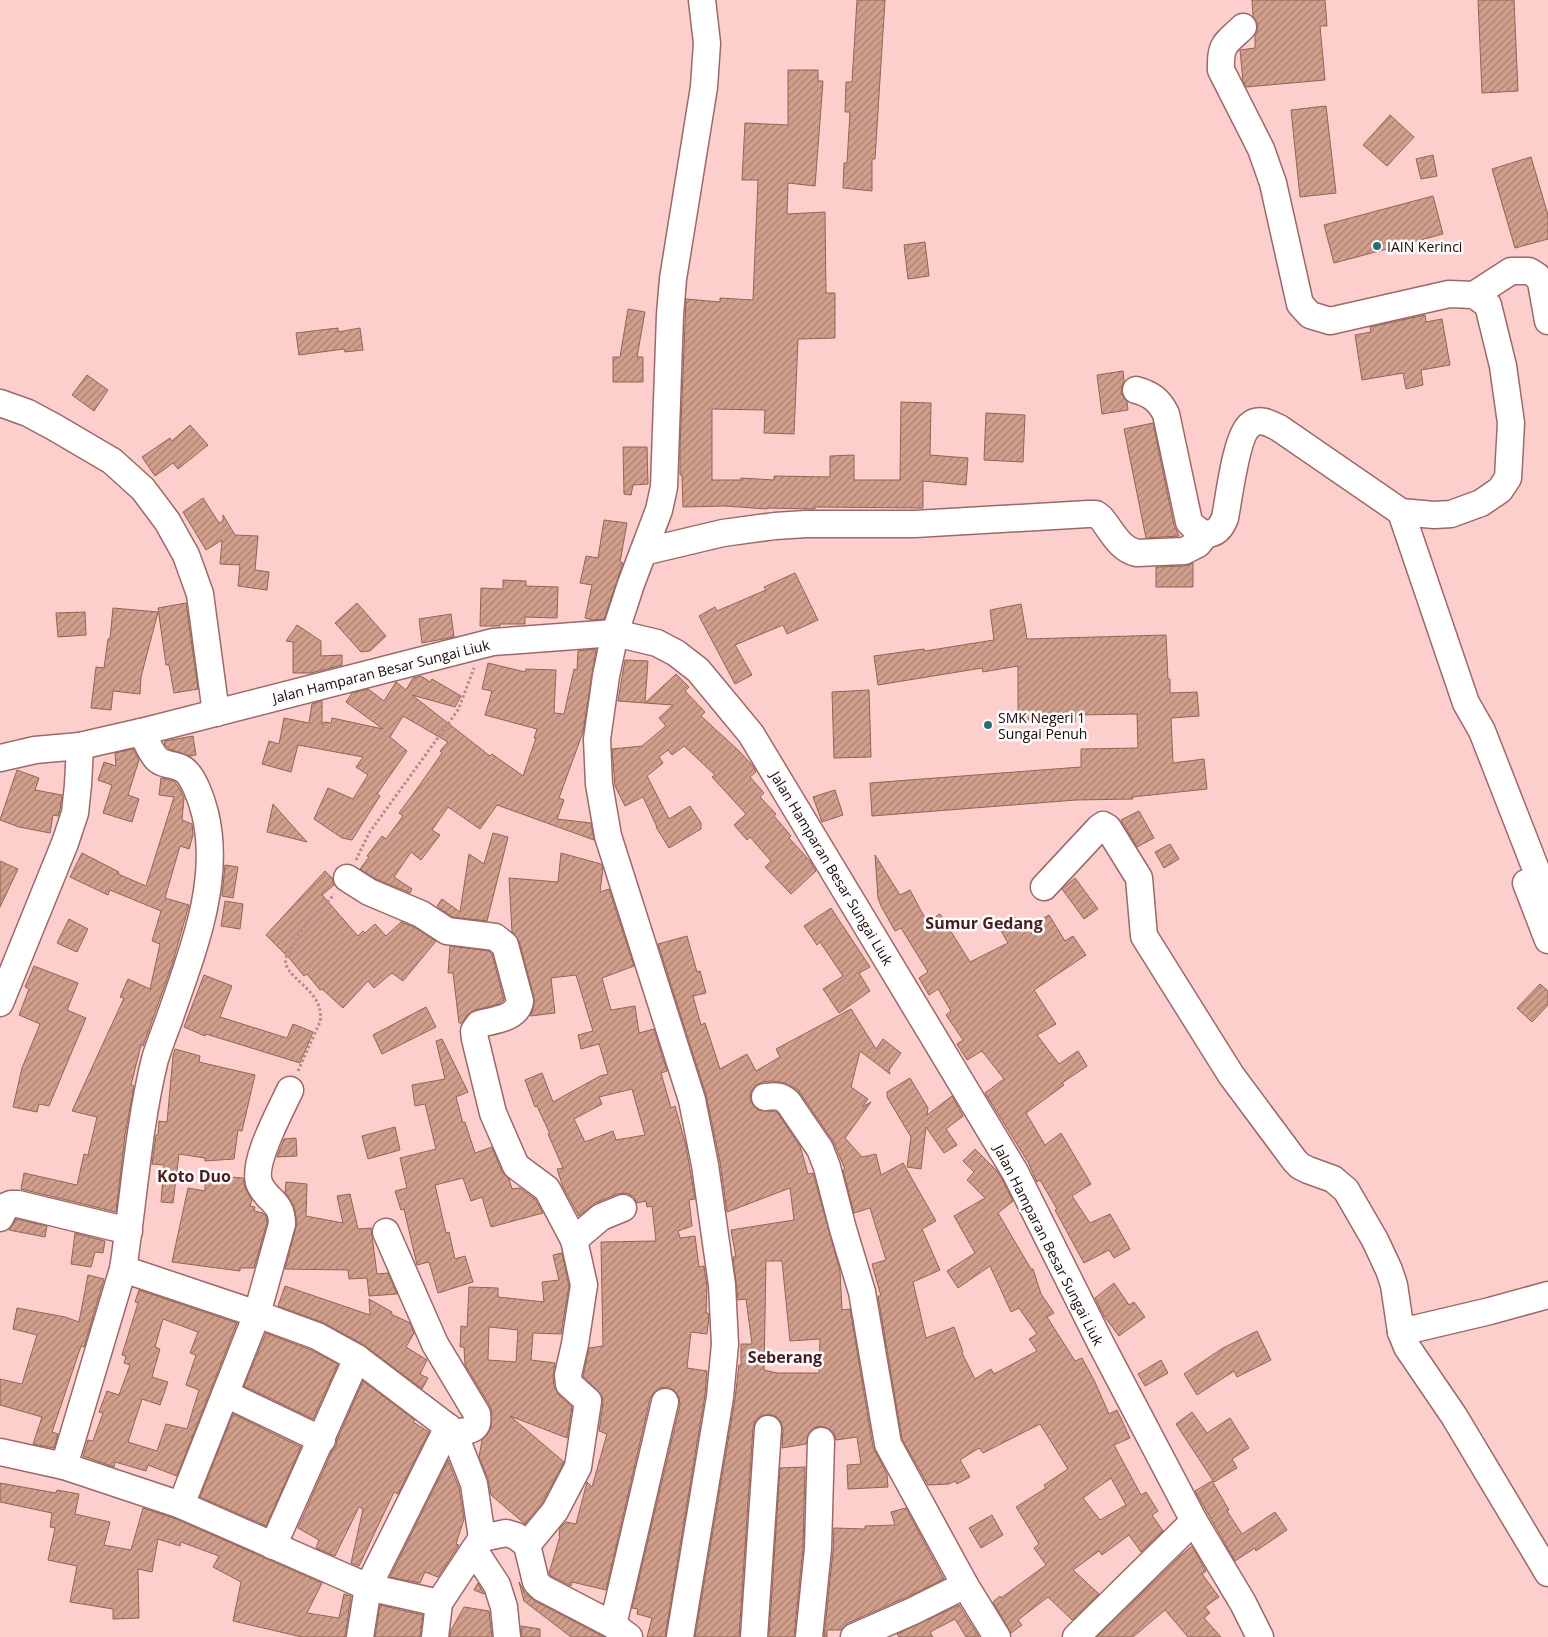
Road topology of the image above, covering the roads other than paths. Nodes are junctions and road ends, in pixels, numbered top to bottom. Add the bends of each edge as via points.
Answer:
1 (702, 0) edge
2 (1243, 27) dead end
3 (1474, 295) junction
4 (1548, 321) edge
5 (1136, 390) dead end
6 (0, 403) edge
7 (1401, 512) junction
8 (1206, 534) junction
9 (643, 552) junction
10 (615, 633) junction
11 (1466, 703) junction
12 (216, 713) junction
13 (142, 732) junction
14 (80, 746) junction
15 (0, 758) edge
16 (347, 878) dead end
17 (1044, 887) dead end
18 (1548, 900) edge
19 (1548, 940) edge
20 (0, 1003) edge
21 (290, 1090) dead end
22 (765, 1097) dead end
23 (623, 1208) dead end
24 (0, 1218) edge
25 (129, 1231) junction
26 (386, 1232) dead end
27 (574, 1240) junction
28 (123, 1269) junction
29 (1548, 1295) edge
30 (257, 1314) junction
31 (1402, 1332) junction
32 (357, 1358) junction
33 (226, 1394) junction
34 (665, 1402) dead end
35 (459, 1430) junction
36 (768, 1430) dead end
37 (322, 1440) junction
38 (822, 1441) dead end
39 (0, 1452) edge
40 (64, 1466) junction
41 (181, 1505) junction
42 (1194, 1521) junction
43 (478, 1544) junction
44 (527, 1545) junction
45 (273, 1546) junction
46 (1548, 1573) edge
47 (965, 1585) junction
48 (368, 1587) junction
49 (439, 1603) junction
50 (621, 1631) edge
51 (360, 1637) edge
52 (436, 1637) edge
53 (507, 1637) edge
54 (680, 1637) edge
55 (754, 1637) edge
56 (809, 1637) edge
57 (854, 1637) edge
58 (997, 1637) edge
59 (1076, 1637) edge
60 (1260, 1637) edge

1 - 9 street via 707,43 704,87 673,279 664,487
2 - 3 street via 1224,45 1220,56 1221,70 1273,183 1300,304 1310,315 1330,321 1449,294
3 - 4 street via 1511,271 1530,271 1541,282
3 - 7 street via 1488,304 1503,366 1511,422 1508,478 1500,490 1481,503 1451,514
5 - 8 street via 1154,397 1166,414 1189,522 1196,531
6 - 12 street via 34,416 112,461 143,489 167,521 186,556 200,594
7 - 8 street via 1280,428 1258,421 1244,433 1221,527 1216,533
7 - 11 street
8 - 9 street via 1198,544 1184,551 1130,552 1101,518 1088,514 915,524 775,526 723,533
9 - 10 street
10 - 12 street, Jalan Hamparan Besar Sungai Liuk via 493,642
10 - 42 street, Jalan Hamparan Besar Sungai Liuk via 657,643 676,653 698,670 752,734 1015,1172
10 - 54 street via 599,724 599,784 608,836 692,1100 722,1285 725,1344 720,1398
11 - 18 street via 1482,731
11 - 19 street via 1470,736
12 - 13 street, Jalan Hamparan Besar Sungai Liuk
13 - 14 street, Jalan Hamparan Besar Sungai Liuk
13 - 25 street via 157,759 180,767 189,774 205,812 209,869 207,898 191,956 156,1058 141,1134
14 - 15 street, Jalan Hamparan Besar Sungai Liuk via 35,750
14 - 20 street via 75,813 68,836
16 - 27 street via 370,892 421,914 447,931 495,937 505,945 520,1001 518,1008 511,1015 479,1024 474,1031 475,1039 493,1114 516,1166 547,1189
17 - 31 street via 1102,825 1108,828 1140,878 1144,936 1232,1074 1295,1161 1308,1170 1334,1179 1346,1190 1389,1270
21 - 30 street via 258,1166 260,1186 282,1214 282,1224
22 - 47 street via 776,1096 788,1102 828,1167 862,1292 888,1444
23 - 27 street via 602,1217
24 - 25 street via 6,1206 18,1204
25 - 28 street
26 - 35 street via 435,1344 477,1414 477,1425
27 - 44 street via 584,1286 568,1375 569,1384 588,1401 578,1467 555,1511
28 - 30 street
28 - 40 street
29 - 31 street
30 - 32 street via 317,1336
30 - 33 street
31 - 46 street via 1407,1348 1454,1416
32 - 35 street
32 - 37 street
33 - 37 street
33 - 41 street
34 - 50 street
35 - 43 street via 474,1484
35 - 48 street
36 - 55 street
37 - 45 street
38 - 56 street via 818,1549
39 - 40 street
40 - 41 street
41 - 45 street
42 - 59 street
42 - 60 street, Jalan Hamparan Besar Sungai Liuk
43 - 44 street via 506,1533
43 - 49 street
43 - 53 street via 504,1607
44 - 50 street via 536,1582 542,1588
45 - 48 street
47 - 57 street
47 - 58 street
48 - 49 street
48 - 51 street
49 - 52 street

